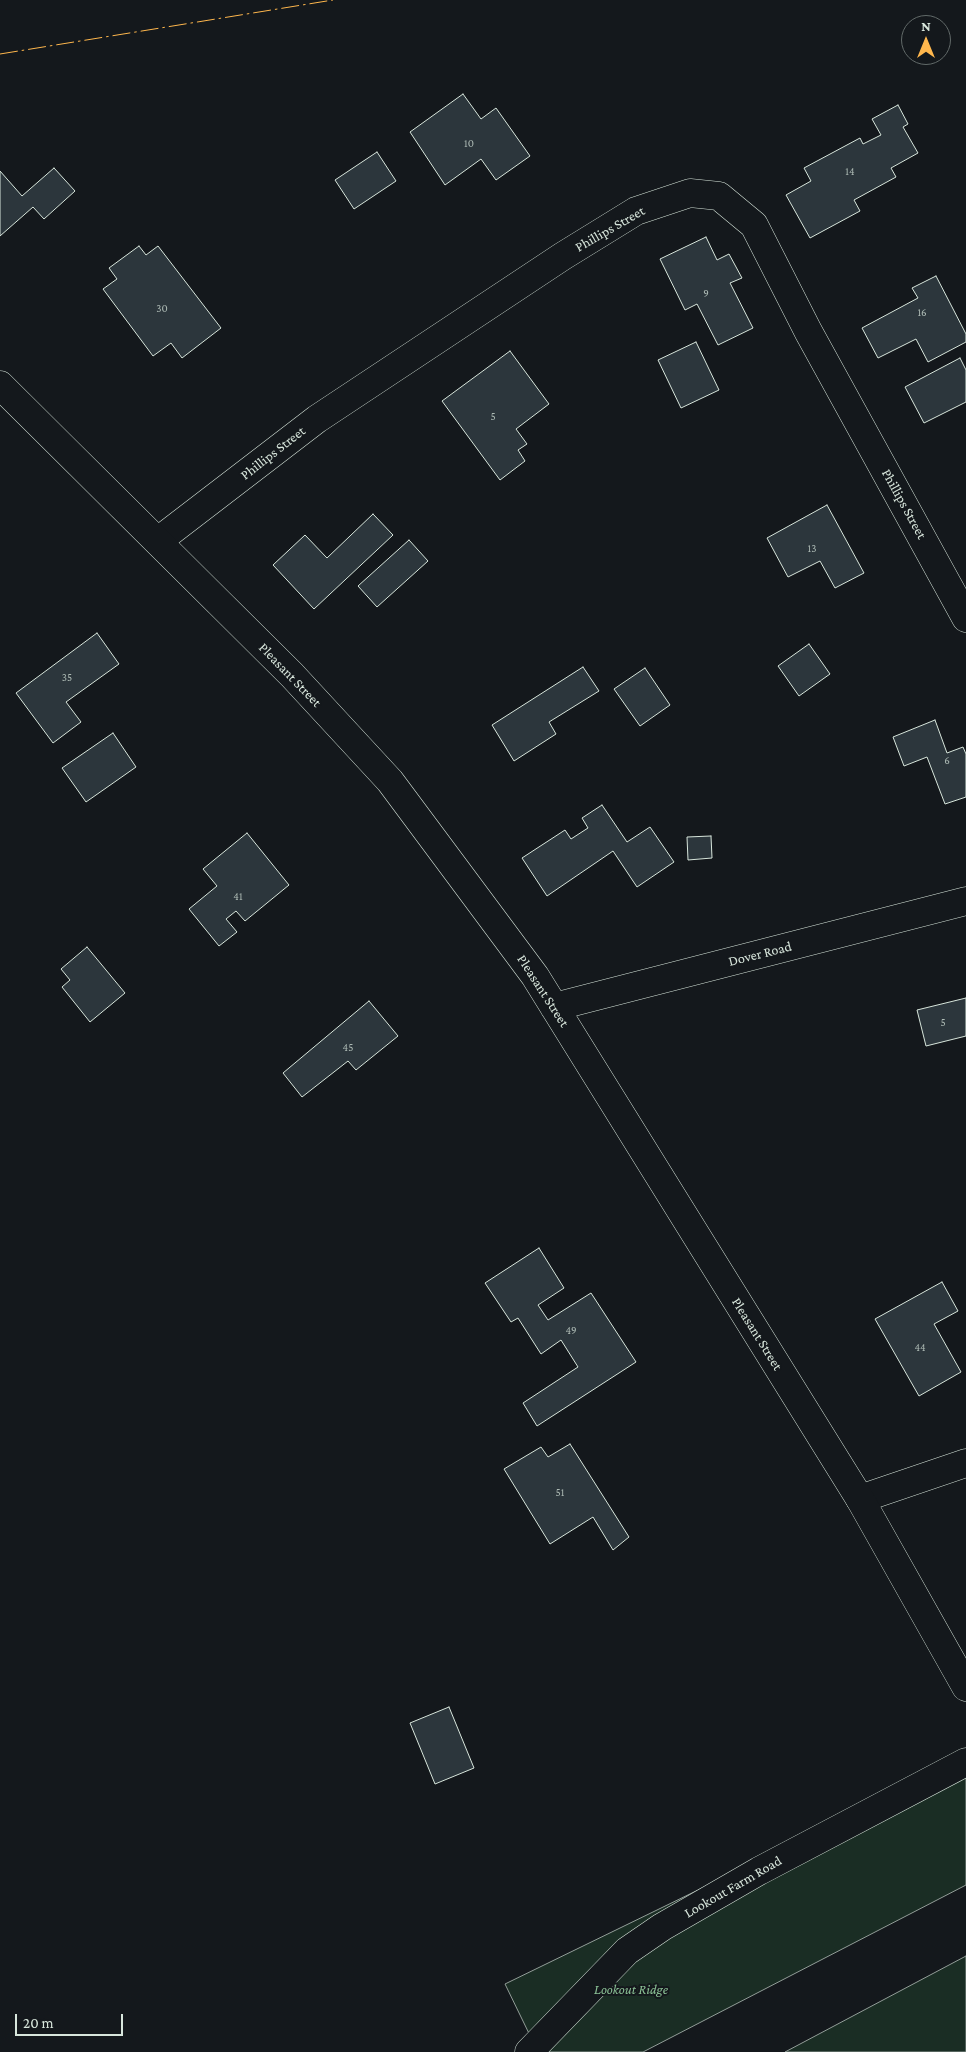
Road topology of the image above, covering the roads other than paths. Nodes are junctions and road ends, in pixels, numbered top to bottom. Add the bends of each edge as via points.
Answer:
1 (0, 385) edge
2 (158, 542) junction
3 (966, 618) edge
4 (966, 901) edge
5 (554, 1007) junction
6 (966, 1463) edge
7 (860, 1499) junction
8 (966, 1687) edge
9 (966, 1762) edge
10 (530, 2052) edge

1 - 2 street, Pleasant Street
2 - 3 street, Phillips Street via 317,419 563,256 636,211 690,193 719,196 754,225 808,331
2 - 5 street, Pleasant Street via 292,675 390,781 535,976
4 - 5 street, Dover Road
5 - 7 street, Pleasant Street
6 - 7 street
7 - 8 street, Pleasant Street
9 - 10 street, Lookout Farm Road via 759,1871 662,1927 627,1951

